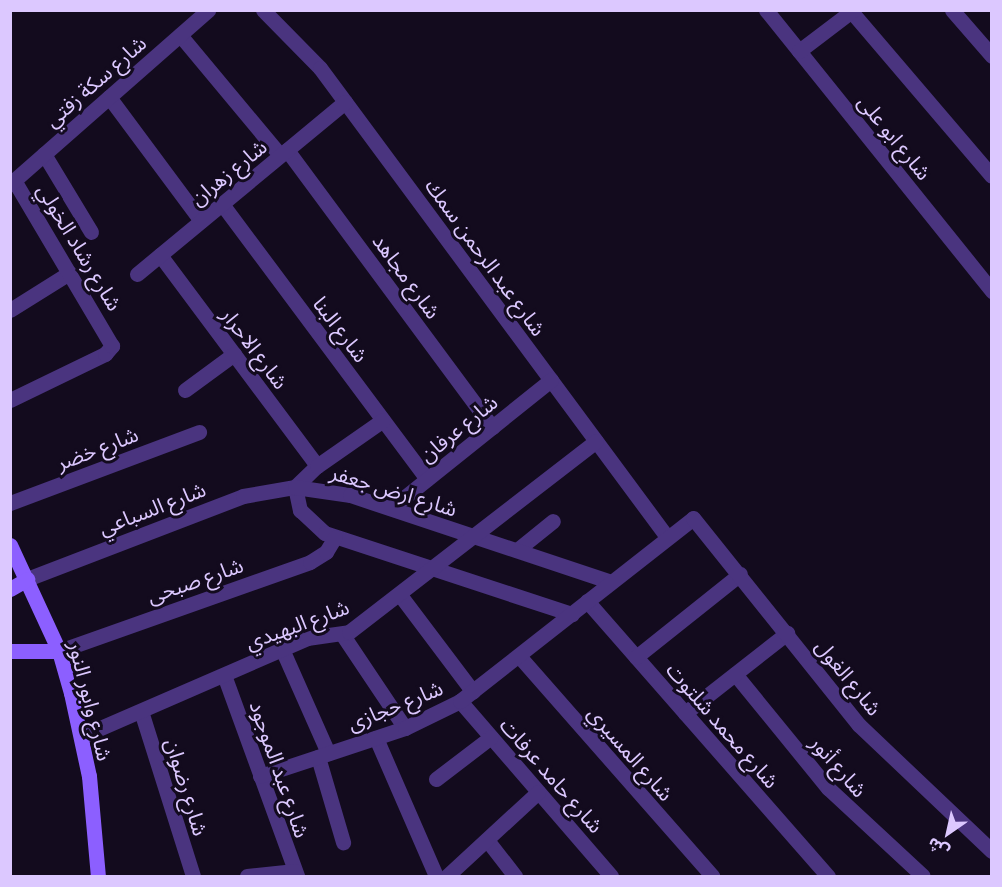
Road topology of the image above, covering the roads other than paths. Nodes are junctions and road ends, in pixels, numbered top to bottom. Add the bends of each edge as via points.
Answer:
1 (208, 10) edge
2 (263, 10) edge
3 (766, 10) edge
4 (952, 10) edge
5 (851, 11) edge
6 (180, 35) junction
7 (800, 51) junction
8 (992, 56) edge
9 (109, 97) junction
10 (345, 102) junction
11 (284, 153) junction
12 (44, 154) junction
13 (992, 176) edge
14 (12, 182) edge
15 (222, 204) junction
16 (201, 221) junction
17 (91, 231) dead end
18 (160, 255) junction
19 (69, 273) junction
20 (137, 274) dead end
21 (992, 291) edge
22 (10, 310) edge
23 (234, 354) junction
24 (551, 380) junction
25 (185, 390) dead end
26 (10, 400) edge
27 (383, 420) junction
28 (492, 427) junction
29 (199, 432) dead end
30 (596, 441) junction
31 (317, 466) junction
32 (427, 479) junction
33 (295, 487) junction
34 (10, 503) edge
35 (391, 508) junction
36 (688, 520) joint
37 (553, 521) dead end
38 (335, 537) junction
39 (477, 537) junction
40 (667, 537) junction
41 (10, 545) edge
42 (517, 550) junction
43 (434, 569) junction
44 (740, 574) junction
45 (27, 579) junction
46 (611, 582) junction
47 (10, 589) edge
48 (400, 595) junction
49 (587, 601) junction
50 (572, 614) junction
51 (787, 633) junction
52 (342, 634) junction
53 (282, 649) junction
54 (10, 651) edge
55 (59, 651) junction
56 (519, 656) junction
57 (636, 657) junction
58 (735, 674) junction
59 (224, 675) junction
60 (473, 692) junction
61 (460, 701) junction
62 (141, 711) junction
63 (685, 713) junction
64 (405, 728) junction
65 (82, 736) junction
66 (491, 736) junction
67 (376, 738) junction
68 (323, 755) junction
69 (260, 776) junction
70 (436, 780) dead end
71 (538, 792) junction
72 (487, 840) junction
73 (343, 842) dead end
74 (992, 851) edge
75 (296, 874) edge
76 (98, 876) edge
77 (193, 876) edge
78 (247, 876) edge
79 (436, 876) edge
80 (447, 876) edge
81 (515, 876) edge
82 (611, 876) edge
83 (712, 876) edge
84 (828, 876) edge
85 (923, 876) edge

1 - 6 street, شارع سكة زفتي
2 - 10 street, شارع عبد الرحمن سمك via 313,60
3 - 7 street, شارع ابو على
4 - 8 street
5 - 7 street
5 - 13 street
6 - 9 street, شارع سكة زفتي
6 - 11 street, شارع مجاهد
7 - 21 street, شارع ابو على
9 - 12 street, شارع سكة زفتي
9 - 16 street
10 - 11 street, شارع زهران
10 - 24 street, شارع عبد الرحمن سمك
11 - 15 street, شارع زهران
11 - 28 street, شارع مجاهد
12 - 14 street, شارع سكة زفتي
12 - 17 street
14 - 19 street, شارع رشاد الخولي
15 - 16 street, شارع زهران
15 - 27 street, شارع البنا
16 - 18 street, شارع زهران
18 - 20 street, شارع زهران
18 - 23 street, شارع الاحرار
19 - 22 street
19 - 26 street, شارع رشاد الخولي via 112,346 105,354
23 - 25 street
23 - 31 street, شارع الاحرار
24 - 28 street, شارع عرفان
24 - 30 street, شارع عبد الرحمن سمك
27 - 31 street
27 - 32 street, شارع البنا
28 - 32 street, شارع عرفان
29 - 34 street, شارع خضر
30 - 39 street, شارع البهيدي
30 - 40 street, شارع عبد الرحمن سمك
31 - 33 street
32 - 35 street, شارع عرفان
33 - 35 street, شارع ارض جعفر via 336,491
33 - 38 street via 306,519
33 - 45 street, شارع السباعي via 243,496
35 - 39 street, شارع ارض جعفر
36 - 40 street, شارع حجازى
36 - 44 street, شارع الغول via 697,520
37 - 42 street
38 - 43 street
38 - 55 street, شارع صبحى via 326,552 310,562
39 - 42 street, شارع ارض جعفر
39 - 43 street, شارع البهيدي
40 - 46 street, شارع حجازى
41 - 45 main road, شارع وابور النور
42 - 46 street, شارع ارض جعفر
43 - 48 street, شارع البهيدي
43 - 50 street
44 - 51 street, شارع الغول
44 - 57 street
45 - 47 main road
45 - 55 main road, شارع وابور النور
46 - 49 street, شارع حجازى
48 - 52 street, شارع البهيدي
48 - 60 street
49 - 50 street, شارع حجازى
49 - 57 street, شارع محمد شلتوت
50 - 56 street, شارع حجازى
51 - 58 street
51 - 74 street, شارع الغول via 865,732
52 - 53 street, شارع البهيدي via 314,636
52 - 64 street
53 - 59 street, شارع البهيدي
53 - 68 street
54 - 55 main road
55 - 65 main road, شارع وابور النور
56 - 60 street, شارع حجازى
56 - 83 street, شارع المسيري
57 - 63 street, شارع محمد شلتوت
58 - 63 street
58 - 85 street, شارع أنور via 828,788
59 - 62 street, شارع البهيدي
59 - 69 street, شارع عبد الموجود
60 - 61 street, شارع حجازى
61 - 64 street, شارع حجازى
61 - 66 street, شارع حامد عرفات
62 - 65 street, شارع البهيدي
62 - 77 street, شارع رضوان
63 - 84 street, شارع محمد شلتوت
64 - 67 street, شارع حجازى
65 - 76 main road, شارع وابور النور
66 - 70 street
66 - 71 street, شارع حامد عرفات
67 - 68 street, شارع حجازى
67 - 79 street
68 - 69 street, شارع حجازى
68 - 73 street
69 - 75 street, شارع عبد الموجود
71 - 72 street
71 - 82 street, شارع حامد عرفات
72 - 80 street
72 - 81 street
75 - 78 street

